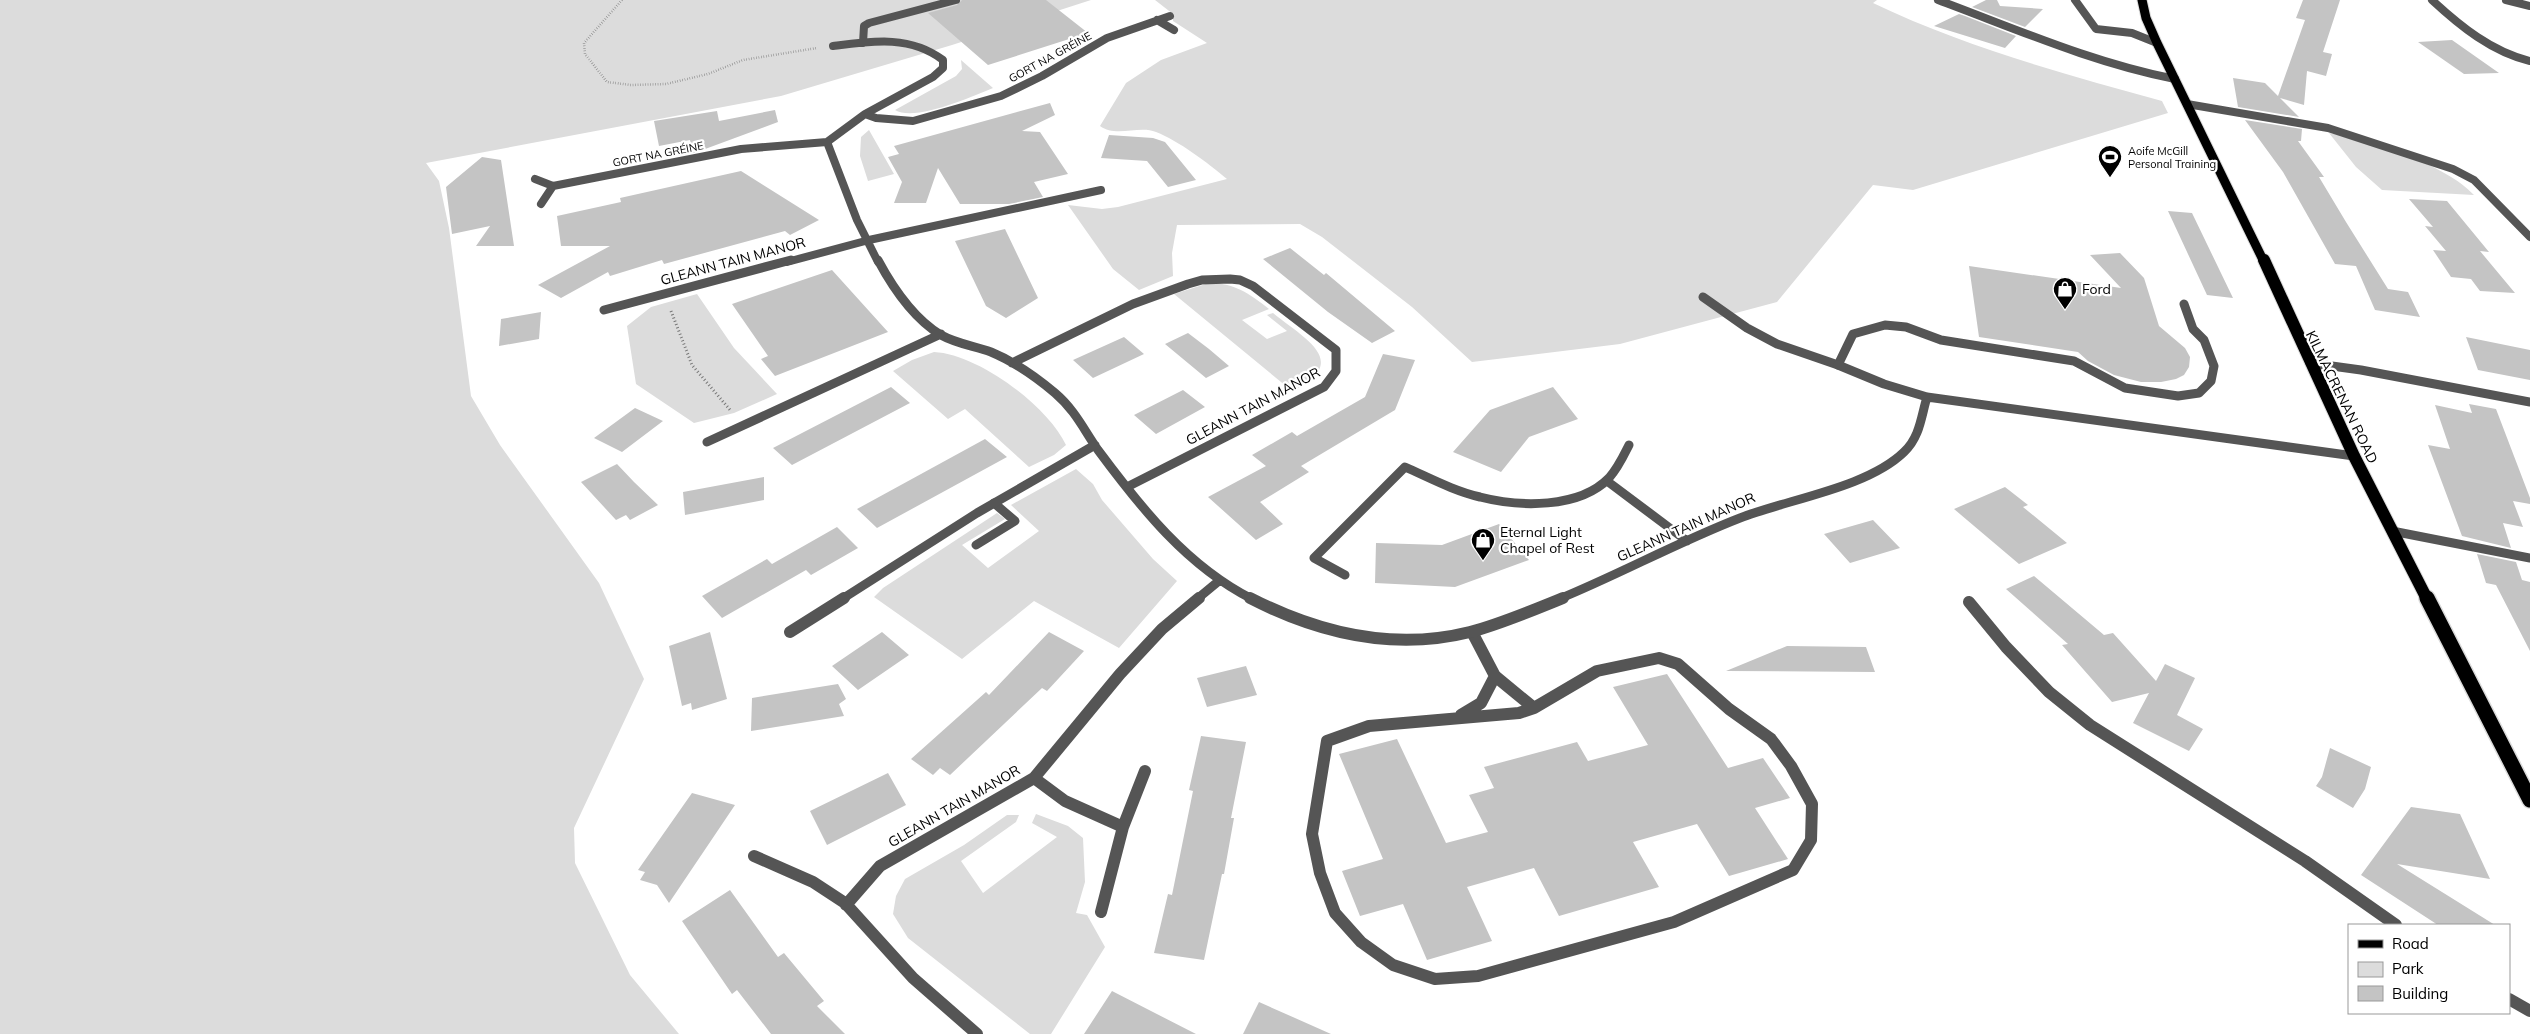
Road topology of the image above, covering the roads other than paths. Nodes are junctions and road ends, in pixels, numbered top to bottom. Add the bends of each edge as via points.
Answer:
1 (956, 0) edge
2 (1938, 0) edge
3 (2075, 0) edge
4 (2142, 0) edge
5 (2432, 0) edge
6 (2506, 0) edge
7 (2530, 6) edge
8 (1170, 16) dead end
9 (1157, 20) junction
10 (1174, 30) dead end
11 (863, 43) junction
12 (2157, 43) junction
13 (833, 46) road end
14 (2530, 61) edge
15 (2174, 78) junction
16 (2187, 104) junction
17 (865, 114) junction
18 (827, 142) junction
19 (535, 179) dead end
20 (553, 186) junction
21 (1101, 190) dead end
22 (541, 204) dead end
23 (2530, 237) edge
24 (869, 240) junction
25 (1703, 297) dead end
26 (2184, 304) dead end
27 (604, 310) dead end
28 (941, 334) junction
29 (1012, 363) junction
30 (2310, 363) junction
31 (1838, 366) junction
32 (1927, 397) junction
33 (2530, 402) edge
34 (707, 442) dead end
35 (1095, 445) junction
36 (1628, 445) dead end
37 (2354, 456) junction
38 (1607, 481) junction
39 (1126, 487) junction
40 (994, 503) junction
41 (2392, 531) junction
42 (1687, 540) junction
43 (976, 545) dead end
44 (2530, 558) edge
45 (1345, 575) dead end
46 (1220, 580) junction
47 (1969, 602) dead end
48 (790, 632) dead end
49 (1472, 632) junction
50 (1495, 676) junction
51 (1534, 708) junction
52 (1458, 717) junction
53 (1145, 771) dead end
54 (1034, 778) junction
55 (2530, 800) edge
56 (1123, 827) junction
57 (754, 856) dead end
58 (846, 905) junction
59 (1101, 912) dead end
60 (2395, 924) edge
61 (2510, 1000) edge
62 (2530, 1011) edge
63 (977, 1034) edge

1 - 11 street via 869,22 864,26
2 - 15 street via 2107,61
3 - 12 street via 2096,29 2132,33
4 - 12 main road, KILMACRENAN ROAD
5 - 14 street via 2445,13 2500,49
6 - 7 street
8 - 9 street, GORT NA GRÉINE
9 - 10 street
9 - 17 street, GORT NA GRÉINE via 1107,38 1001,96 913,121
11 - 13 street
11 - 17 street via 909,42 923,46 943,60 943,68 933,76
12 - 15 main road, KILMACRENAN ROAD
15 - 16 main road, KILMACRENAN ROAD
16 - 23 street via 2328,128 2453,169 2474,180
16 - 30 main road, KILMACRENAN ROAD
17 - 18 street
18 - 20 street, GORT NA GRÉINE via 741,149
18 - 24 street via 843,190
19 - 20 street
20 - 22 street
21 - 24 street, GLEANN TAIN MANOR
24 - 27 street, GLEANN TAIN MANOR
24 - 28 street, GLEANN TAIN MANOR via 883,272 907,303
25 - 31 street via 1746,328 1777,344
26 - 31 street via 2193,329 2204,340 2214,366 2211,381 2199,393 2178,396 2125,388 2074,361 1941,340 1906,327 1885,325 1853,334
28 - 29 street, GLEANN TAIN MANOR
28 - 34 street
29 - 35 street, GLEANN TAIN MANOR via 1067,403 1085,424
29 - 39 street, GLEANN TAIN MANOR via 1133,304 1188,284 1217,279 1240,280 1253,286 1336,350 1339,365 1335,378 1324,387
30 - 33 street
30 - 37 main road, KILMACRENAN ROAD
31 - 32 street
32 - 37 street
32 - 42 street, GLEANN TAIN MANOR via 1915,439 1903,455 1883,468 1742,517
35 - 39 street, GLEANN TAIN MANOR
35 - 40 street
36 - 38 street via 1624,462
37 - 41 main road, KILMACRENAN ROAD
38 - 42 street
38 - 45 street via 1595,490 1569,498 1528,502 1492,500 1462,492 1406,467 1314,558
39 - 46 street, GLEANN TAIN MANOR via 1180,548
40 - 43 street via 1015,521
40 - 48 street
41 - 44 street
41 - 55 main road, KILMACRENAN ROAD
42 - 49 street, GLEANN TAIN MANOR via 1538,609
46 - 49 street, GLEANN TAIN MANOR via 1277,611 1327,631 1389,639 1426,639
46 - 54 street, GLEANN TAIN MANOR via 1162,629 1120,674
47 - 60 street via 2006,648 2049,692 2090,725 2305,861
49 - 50 street
50 - 51 street
50 - 52 street via 1481,703
51 - 52 street via 1519,713
51 - 52 street via 1597,671 1659,658 1678,664 1729,710 1771,739 1791,766 1812,804 1811,840 1793,870 1674,922 1478,976 1435,979 1393,966 1362,942 1335,913 1320,873 1312,834 1327,741 1369,726
53 - 56 street
54 - 56 street via 1057,798
54 - 58 street, GLEANN TAIN MANOR via 880,866
56 - 59 street
57 - 58 street via 783,867 831,893
58 - 63 street via 908,975
61 - 62 street

